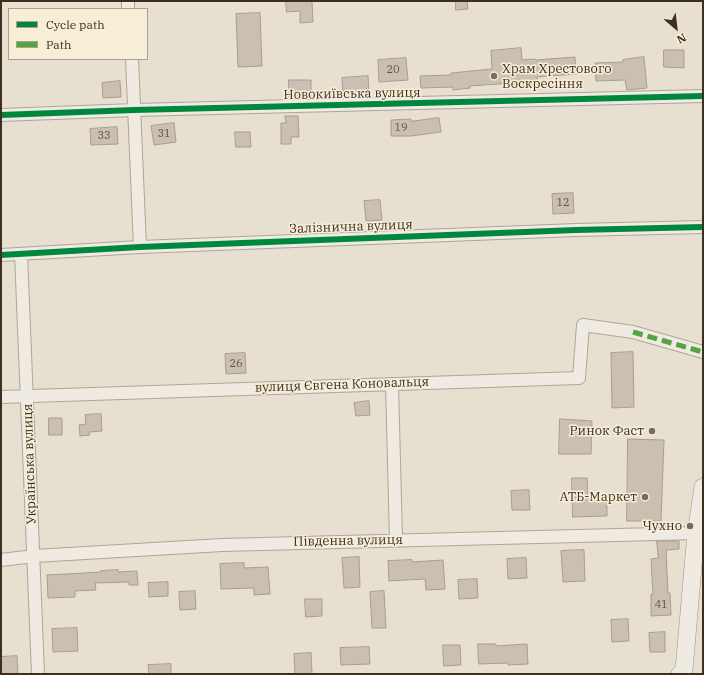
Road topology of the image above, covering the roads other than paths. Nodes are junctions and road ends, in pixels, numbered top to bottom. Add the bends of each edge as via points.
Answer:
1 (132, 60) edge
2 (703, 96) edge
3 (134, 110) junction
4 (1, 115) edge
5 (703, 227) edge
6 (140, 246) junction
7 (21, 254) junction
8 (1, 255) edge
9 (703, 352) edge
10 (392, 384) junction
11 (27, 395) junction
12 (1, 397) edge
13 (703, 487) edge
14 (696, 533) junction
15 (396, 540) junction
16 (34, 556) junction
17 (1, 560) edge
18 (683, 673) edge
19 (38, 674) edge

1 - 3 street
2 - 3 street, Новокиївська вулиця
3 - 4 street, Новокиївська вулиця
3 - 6 street
5 - 6 street, Залізнична вулиця
6 - 7 street, Залізнична вулиця
7 - 8 street, Залізнична вулиця
7 - 11 street, Українська вулиця
9 - 10 street, вулиця Євгена Коновальця via 633,332 583,325 579,378
10 - 11 street, вулиця Євгена Коновальця
10 - 15 street
11 - 12 street, вулиця Євгена Коновальця
11 - 16 street, Українська вулиця
13 - 14 street
14 - 15 street, Південна вулиця
14 - 18 street
15 - 16 street, Південна вулиця via 222,545
16 - 17 street, Південна вулиця
16 - 19 street, Українська вулиця

